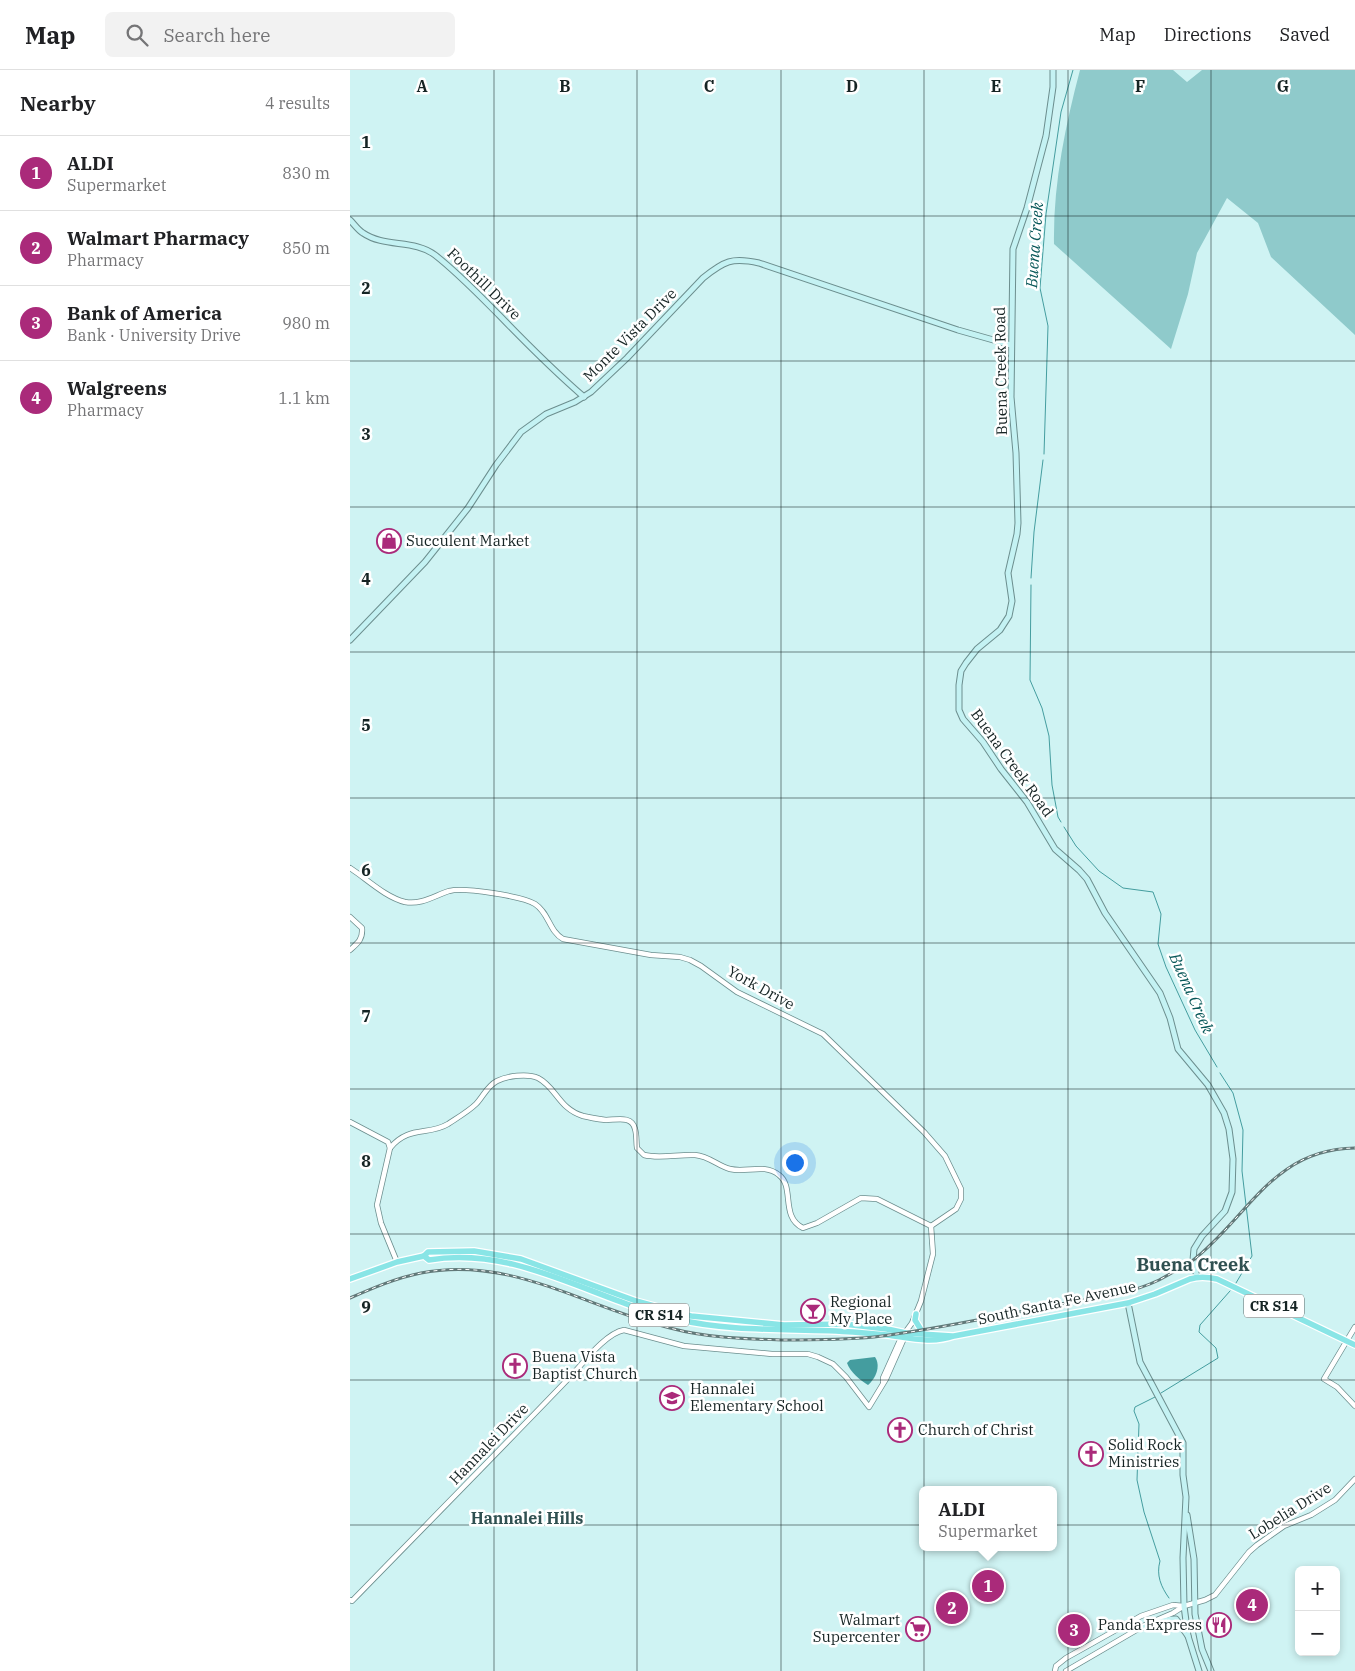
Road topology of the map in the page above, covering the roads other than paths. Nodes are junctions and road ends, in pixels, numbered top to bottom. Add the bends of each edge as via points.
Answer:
1 (1053, 70) edge
2 (350, 220) edge
3 (1011, 345) junction
4 (584, 397) junction
5 (350, 640) edge
6 (350, 868) edge
7 (350, 917) edge
8 (350, 950) edge
9 (350, 1122) edge
10 (390, 1148) junction
11 (931, 1226) junction
12 (424, 1256) junction
13 (397, 1262) junction
14 (1197, 1277) junction
15 (350, 1280) edge
16 (1128, 1303) junction
17 (916, 1314) junction
18 (1355, 1327) edge
19 (923, 1333) junction
20 (904, 1336) junction
21 (954, 1336) junction
22 (1346, 1340) junction
23 (1355, 1345) edge
24 (1355, 1406) edge
25 (1355, 1479) edge
26 (1186, 1510) junction
27 (351, 1601) edge
28 (1195, 1603) junction
29 (1184, 1606) junction
30 (1140, 1628) junction
31 (1188, 1636) junction
32 (1055, 1671) edge
33 (1066, 1671) edge
34 (1199, 1671) edge
35 (1211, 1671) edge

1 - 3 main road, Buena Creek Road via 1046,136 1013,249
2 - 4 main road, Foothill Drive via 361,232 376,240 412,245 435,255
3 - 4 main road, Monte Vista Drive via 743,259 729,261 703,278 627,358
3 - 14 main road, Buena Creek Road via 1018,523 1008,573 1012,608 1006,622 977,648 961,671 959,710 1027,802 1055,849 1086,879 1105,913 1160,993 1178,1049 1208,1085 1224,1112 1233,1159 1232,1192 1225,1211 1194,1249
4 - 5 main road, Monte Vista Drive via 546,414 521,432 468,508 425,562
6 - 11 street, York Drive via 390,896 405,902 426,901 457,890 535,904 562,939 690,960 737,992 823,1034 945,1156 960,1189 961,1199 956,1209
7 - 8 street via 362,928 360,940
9 - 10 street via 388,1142
10 - 11 street via 408,1134 447,1125 476,1104 498,1080 529,1076 543,1082 568,1110 576,1114 594,1119 629,1121 635,1129 637,1148 644,1155 696,1155 729,1169 764,1168 774,1171 785,1182 794,1221 803,1228 861,1198 877,1199
10 - 13 street via 377,1204
11 - 17 street via 931,1264
12 - 13 main road, South Santa Fe Avenue / CR S14
12 - 20 main road, South Santa Fe Avenue / CR S14 via 429,1260 473,1257 520,1265 634,1307 690,1322 777,1330 821,1331 838,1327
12 - 20 main road, South Santa Fe Avenue / CR S14 via 428,1252 474,1251 506,1256 691,1316 784,1325 844,1324 887,1329
13 - 15 main road, South Santa Fe Avenue / CR S14
14 - 16 main road, South Santa Fe Avenue / CR S14
14 - 22 main road, South Santa Fe Avenue / CR S14 via 1217,1279
16 - 21 main road, South Santa Fe Avenue / CR S14
16 - 26 main road via 1140,1362 1183,1442
17 - 19 main road via 915,1320
17 - 20 street
18 - 22 street
19 - 20 main road, South Santa Fe Avenue / CR S14
19 - 21 main road, South Santa Fe Avenue / CR S14
20 - 21 main road, South Santa Fe Avenue / CR S14 via 943,1340
20 - 27 street, Hannalei Drive via 886,1379 869,1407 846,1377 833,1364 818,1356 684,1346 624,1330 617,1331
22 - 23 main road, South Santa Fe Avenue / CR S14
22 - 24 street via 1324,1378
25 - 28 street, Lobelia Drive via 1335,1500 1284,1526 1257,1545 1215,1595
26 - 28 main road via 1194,1559
26 - 29 main road
28 - 29 street, Lobelia Drive
28 - 35 main road via 1202,1649
29 - 30 street
29 - 31 main road
29 - 32 street via 1173,1605 1141,1616 1066,1658
30 - 31 main road via 1176,1619
30 - 33 street
31 - 34 main road

